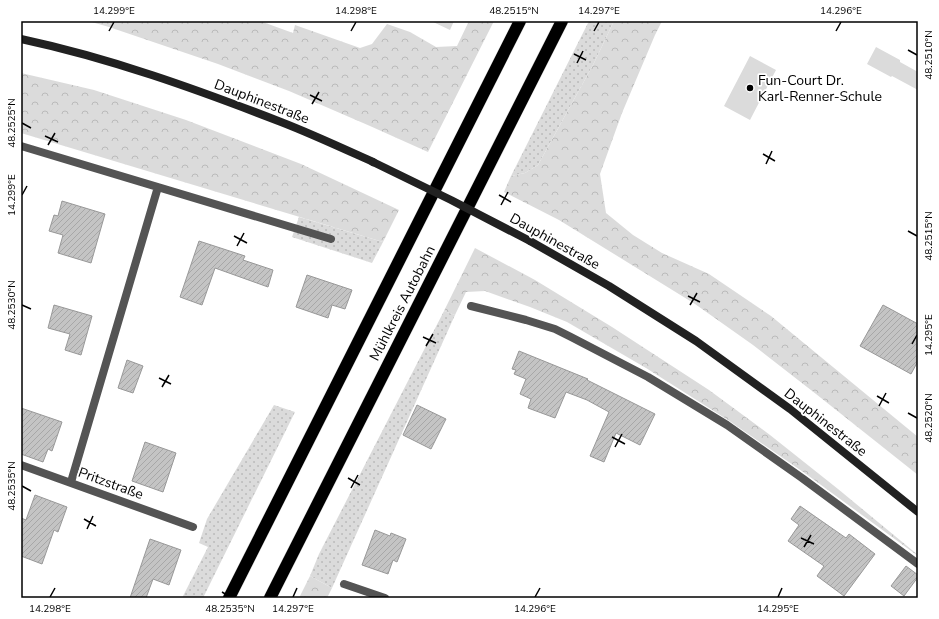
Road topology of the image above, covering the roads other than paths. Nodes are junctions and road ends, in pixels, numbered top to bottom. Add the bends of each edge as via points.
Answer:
1 (520, 21) edge
2 (562, 21) edge
3 (21, 39) edge
4 (21, 146) edge
5 (158, 187) junction
6 (331, 239) dead end
7 (472, 306) dead end
8 (21, 464) edge
9 (71, 482) junction
10 (918, 512) edge
11 (193, 527) dead end
12 (918, 564) edge
13 (344, 584) dead end
14 (229, 598) edge
15 (270, 598) edge
16 (385, 598) edge

1 - 14 highway, Mühlkreis Autobahn
2 - 15 highway, Mühlkreis Autobahn
3 - 10 main road, Dauphinestraße, bridge via 46,44 192,88 282,122 373,162 530,241 696,340 790,409
4 - 5 street
5 - 6 street
5 - 9 street
7 - 12 street via 555,329 648,377 733,430
8 - 9 street, Pritzstraße
9 - 11 street, Pritzstraße
13 - 16 street

